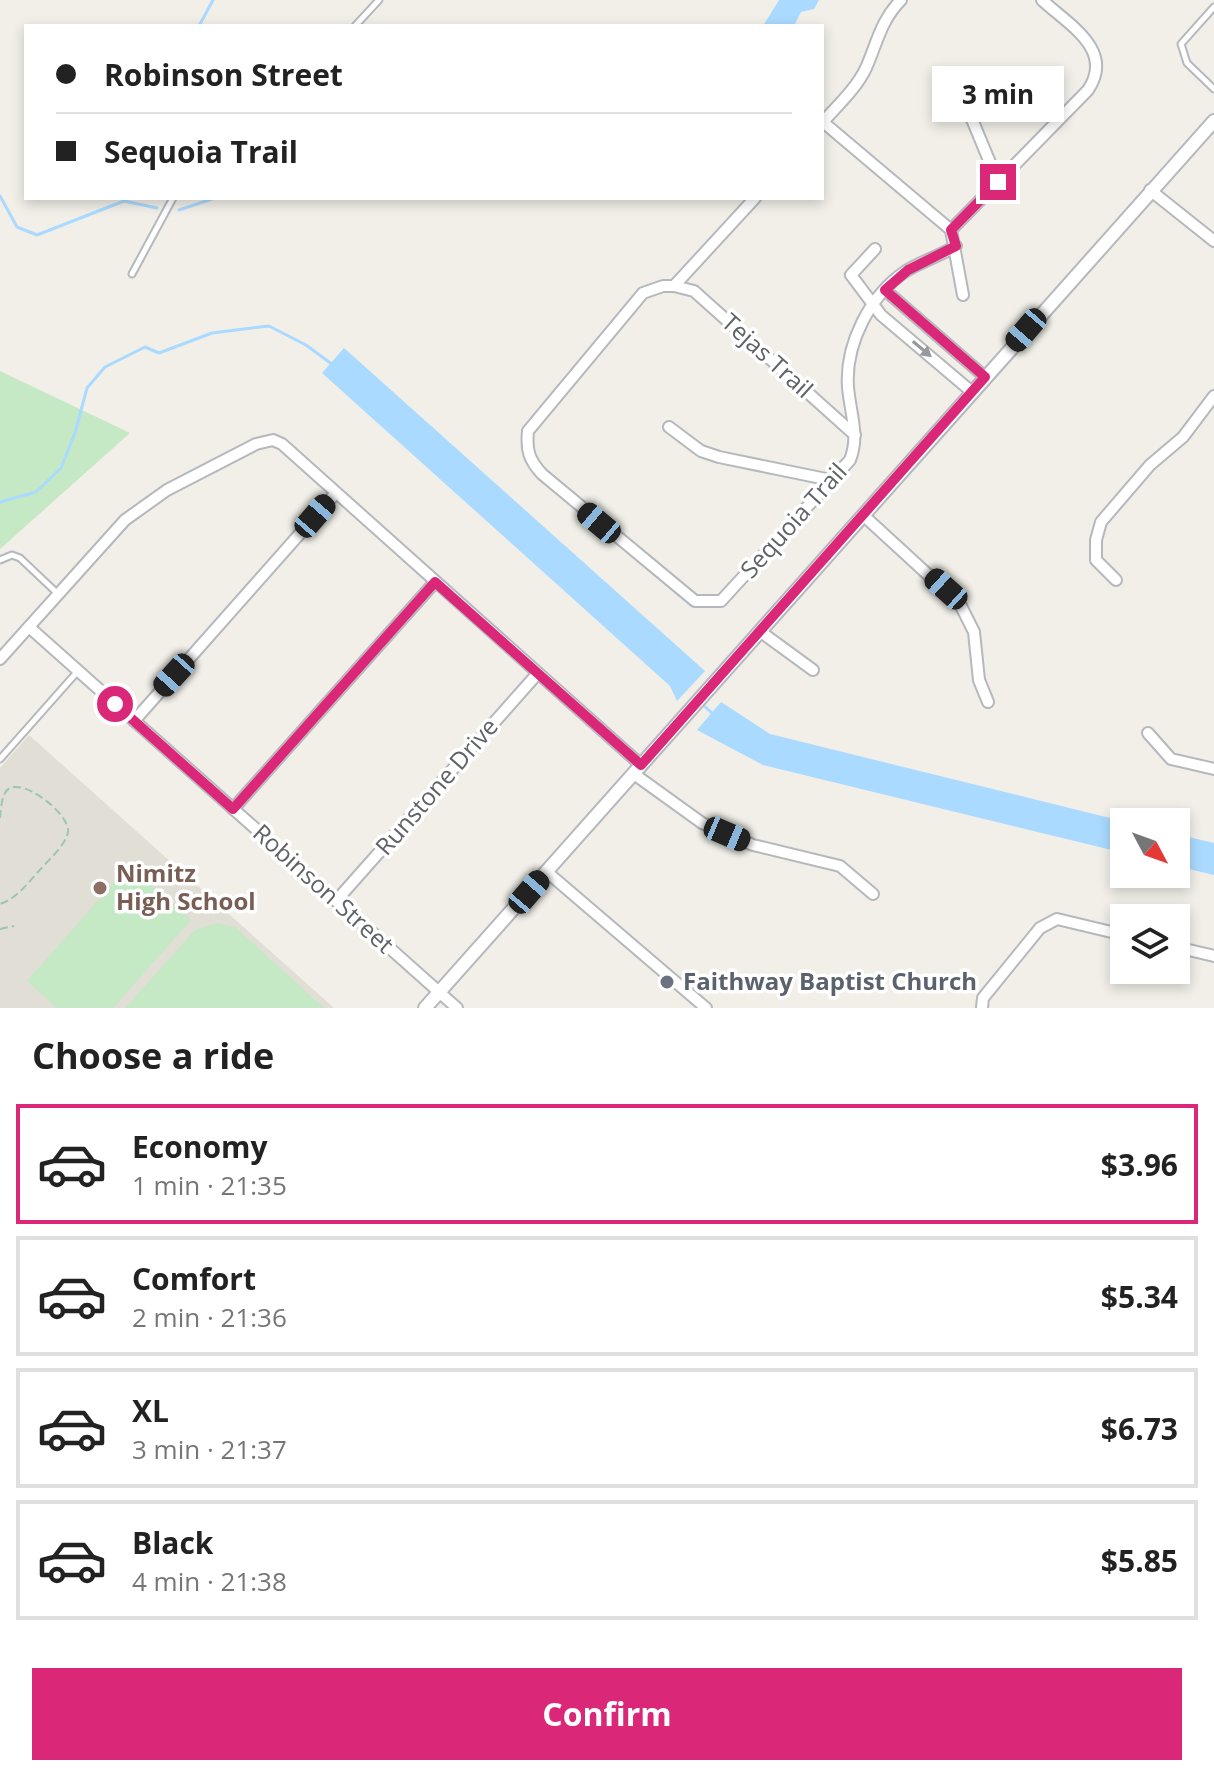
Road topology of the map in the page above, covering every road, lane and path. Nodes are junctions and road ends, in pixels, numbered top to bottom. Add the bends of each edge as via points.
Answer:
1 (379, 0) edge
2 (901, 0) edge
3 (1042, 0) edge
4 (1214, 7) edge
5 (357, 24) edge
6 (980, 82) dead end
7 (1214, 89) edge
8 (1214, 121) edge
9 (824, 122) edge
10 (824, 124) edge
11 (998, 182) junction
12 (1150, 190) junction
13 (172, 200) edge
14 (753, 200) edge
15 (951, 230) junction
16 (1213, 239) edge
17 (956, 246) junction
18 (875, 249) dead end
19 (132, 274) dead end
20 (674, 286) junction
21 (885, 290) junction
22 (963, 295) dead end
23 (874, 306) junction
24 (985, 377) junction
25 (972, 392) junction
26 (1214, 396) edge
27 (669, 427) dead end
28 (855, 435) junction
29 (831, 480) junction
30 (335, 494) junction
31 (863, 515) junction
32 (0, 560) edge
33 (1116, 580) dead end
34 (435, 582) junction
35 (58, 594) junction
36 (29, 627) junction
37 (761, 632) junction
38 (0, 659) edge
39 (813, 670) dead end
40 (78, 671) junction
41 (538, 673) junction
42 (988, 702) dead end
43 (134, 721) junction
44 (1148, 733) dead end
45 (0, 759) edge
46 (1214, 769) edge
47 (637, 770) junction
48 (233, 809) junction
49 (0, 818) edge
50 (547, 872) junction
51 (873, 894) dead end
52 (336, 901) junction
53 (0, 904) edge
54 (14, 926) dead end
55 (0, 929) edge
56 (1110, 932) edge
57 (1190, 950) edge
58 (1214, 956) edge
59 (439, 992) junction
60 (425, 1008) edge
61 (457, 1008) edge
62 (706, 1008) edge
63 (982, 1008) edge

1 - 5 lane
2 - 9 street via 888,13 854,88
3 - 11 street via 1094,50 1096,78
4 - 7 lane via 1181,44 1187,63
6 - 11 street via 964,100
8 - 12 street
10 - 15 street
11 - 15 street
12 - 16 street
12 - 24 street
13 - 19 lane
14 - 20 street
15 - 17 street
17 - 21 street, Sequoia Trail via 908,270
17 - 22 street
18 - 23 street via 851,275
20 - 28 street, Tejas Trail via 694,291
20 - 29 street, Sequoia Trail via 643,293 533,422 527,440 532,463 695,601 721,601
21 - 23 street, Sequoia Trail
21 - 24 street
23 -> 25 street
23 - 28 street, Sequoia Trail via 860,324 848,370
24 - 25 street
25 - 31 street
26 - 33 street via 1183,437 1150,465 1101,522 1096,560
27 - 29 street via 701,451 719,457
28 - 29 street, Sequoia Trail via 850,460
30 - 34 street
30 - 35 street via 282,444 265,441 167,490 125,520
30 - 43 street
31 - 37 street
31 - 42 street via 960,604 974,632 979,680
32 - 35 lane via 20,558
34 - 41 street
34 - 48 street
35 - 36 street
36 - 38 street
36 - 40 street, Robinson Street
37 - 39 street
37 - 47 street
40 - 43 street, Robinson Street
40 - 45 lane
41 - 47 street
41 - 52 street, Runstone Drive
43 - 48 street, Robinson Street
44 - 46 street via 1171,759
47 - 50 street
47 - 51 street via 702,823 753,845 840,866
48 - 52 street, Robinson Street
49 - 53 path via 4,794 17,786 62,815 68,833 17,895
50 - 59 street
50 - 62 street
52 - 59 street, Robinson Street
54 - 55 path
56 - 63 street via 1057,919 1040,928 983,998
57 - 58 street
59 - 60 street
59 - 61 street, Robinson Street

